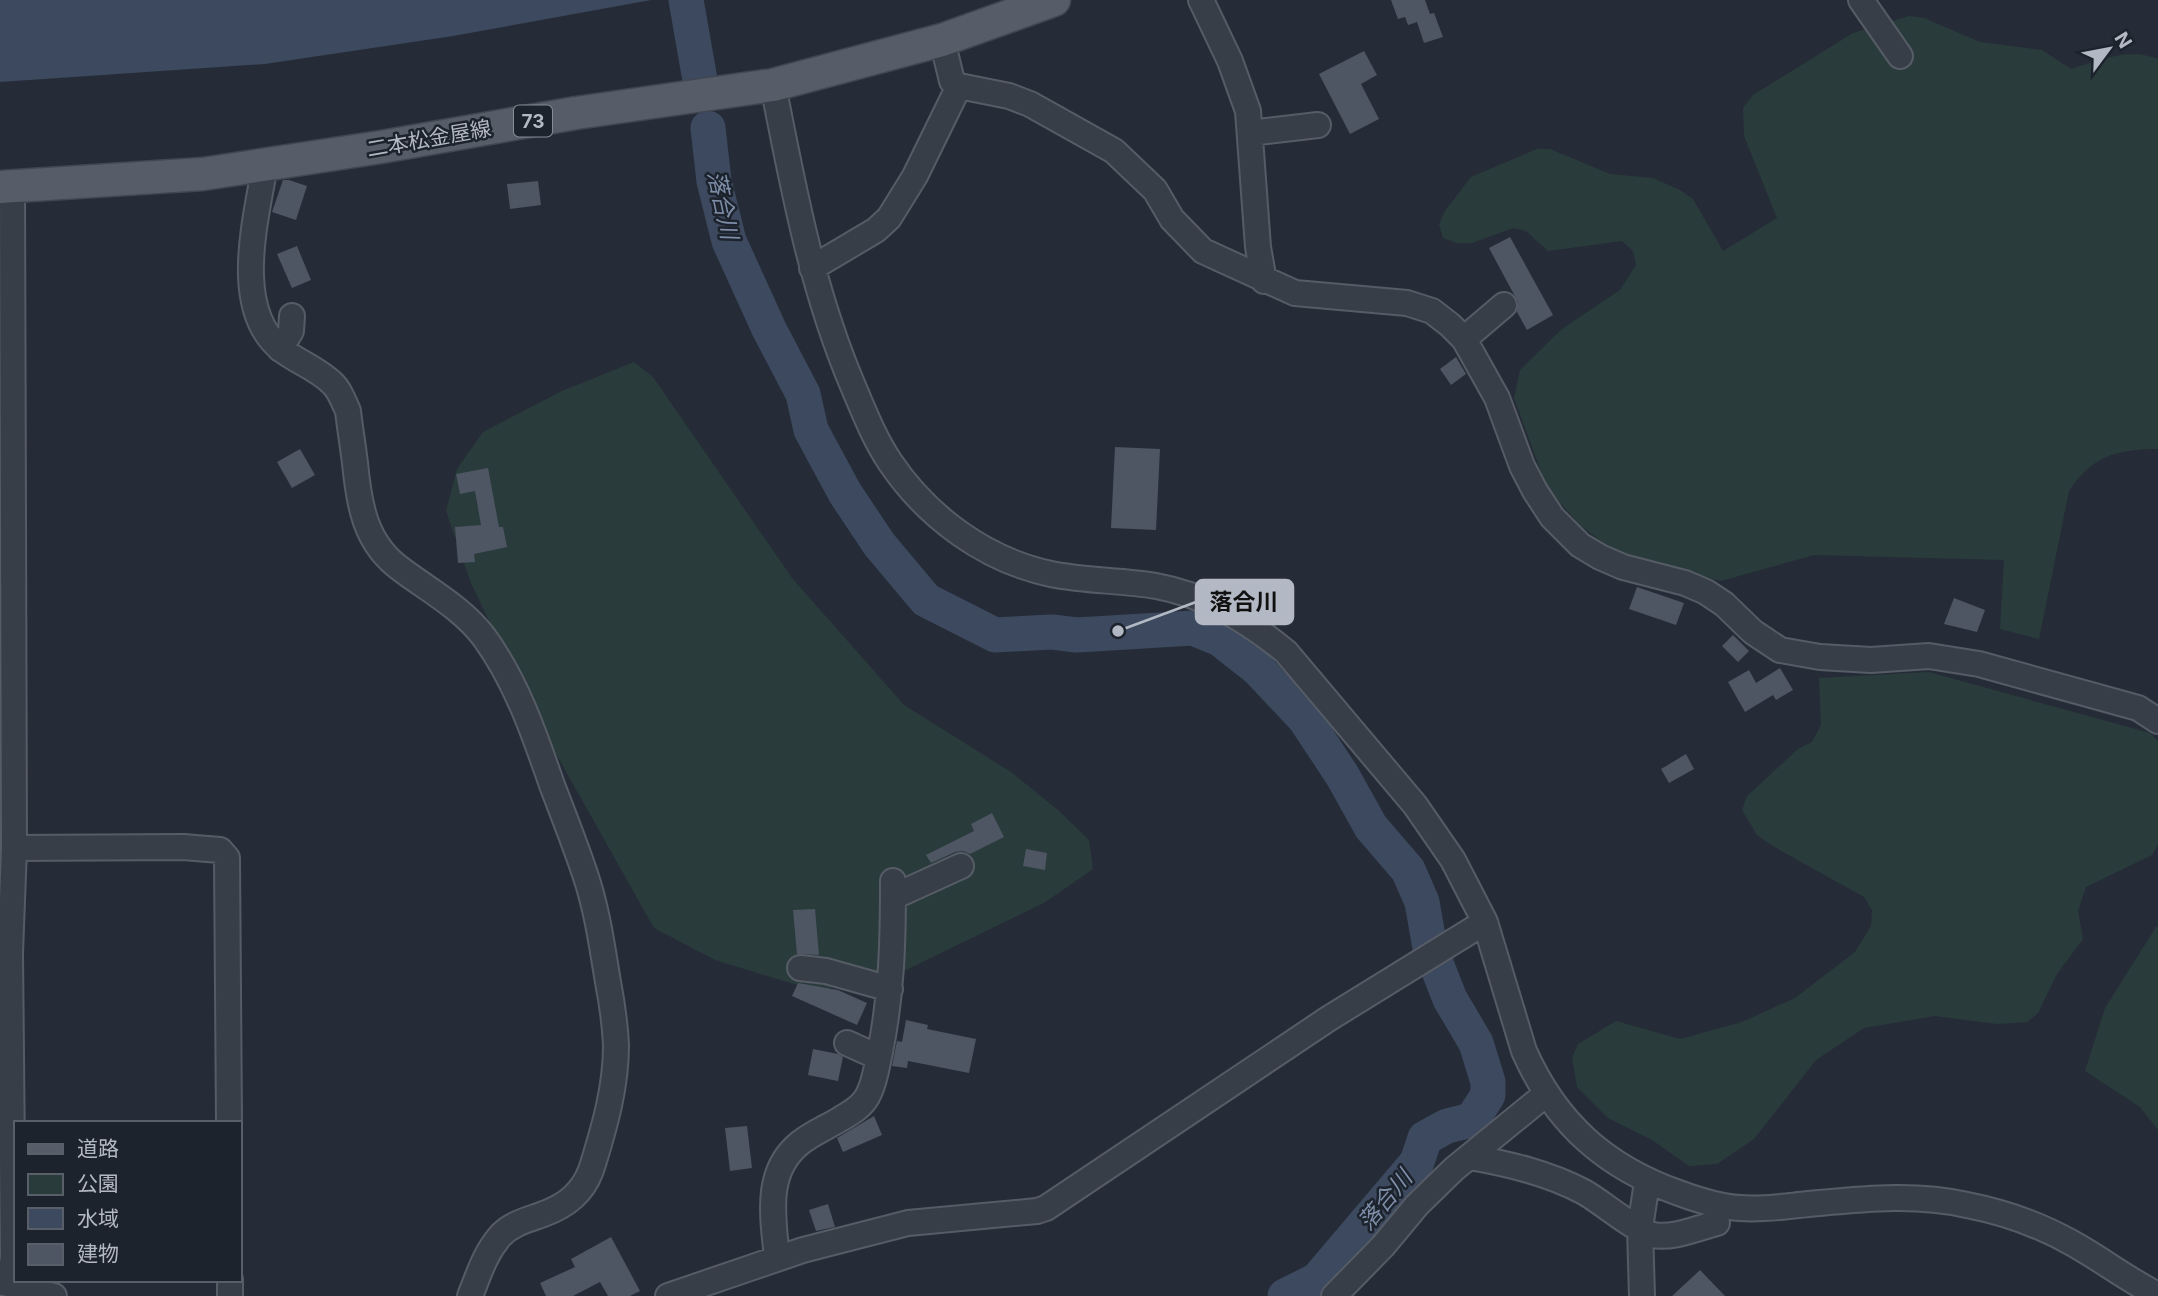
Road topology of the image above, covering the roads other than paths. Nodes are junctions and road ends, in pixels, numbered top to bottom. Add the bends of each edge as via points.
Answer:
1 (1054, 0) edge
2 (1201, 0) edge
3 (1861, 0) edge
4 (942, 40) junction
5 (1900, 56) dead end
6 (773, 85) junction
7 (959, 86) junction
8 (1318, 125) dead end
9 (1250, 133) junction
10 (265, 165) junction
11 (6, 187) edge
12 (812, 268) junction
13 (1264, 281) junction
14 (1504, 305) dead end
15 (292, 316) dead end
16 (1464, 339) junction
17 (280, 349) junction
18 (6, 719) edge
19 (2158, 721) edge
20 (14, 848) junction
21 (961, 866) dead end
22 (1485, 922) junction
23 (5, 953) edge
24 (800, 968) dead end
25 (890, 989) junction
26 (847, 1042) dead end
27 (878, 1057) junction
28 (1546, 1094) junction
29 (229, 1121) edge
30 (1470, 1157) junction
31 (1647, 1182) junction
32 (1717, 1223) dead end
33 (1640, 1228) junction
34 (777, 1258) junction
35 (4, 1283) edge
36 (682, 1294) edge
37 (2158, 1295) edge
38 (54, 1296) edge
39 (470, 1296) edge
40 (1334, 1296) edge
41 (1642, 1296) edge

1 - 4 main road, 二本松金屋線 / 73
2 - 9 street via 1230,61 1248,111
3 - 5 street
4 - 6 main road, 二本松金屋線 / 73
4 - 7 street via 948,72
6 - 10 main road, 二本松金屋線 / 73
6 - 12 street
7 - 12 street via 889,218
7 - 13 street via 1030,104 1114,151 1154,190 1172,219 1203,251
8 - 9 street
9 - 13 street
10 - 11 main road, 二本松金屋線 / 73 via 203,174
10 - 17 street via 250,263 258,315 264,331
11 - 18 street
12 - 22 street via 873,433 891,463 935,514 962,536 1021,565 1070,577 1156,586 1202,599 1264,634 1302,670 1415,805 1453,860
13 - 16 street via 1295,293 1407,303 1432,311
14 - 16 street
15 - 17 street via 291,331
16 - 19 street via 1497,398 1535,491 1552,517 1580,545 1600,557 1706,592 1780,650 1871,660 1929,656 1979,664 2138,708
17 - 39 street via 334,384 348,411 362,515 376,546 399,569 440,595 482,635 511,679 586,876 600,933 616,1046 608,1114 592,1168 582,1189 565,1202 503,1234 485,1255
18 - 20 street
20 - 23 street
20 - 29 street via 183,847 220,850 227,858
21 - 25 street via 893,889
22 - 28 street via 1524,1051
22 - 34 street via 1328,1019 1046,1208 908,1223
23 - 35 street via 13,1258
24 - 25 street
25 - 27 street
26 - 27 street
27 - 34 street via 869,1094 859,1107 802,1141 780,1169 771,1202
28 - 30 street
28 - 31 street via 1592,1146
30 - 33 street via 1539,1172 1587,1194
30 - 40 street via 1417,1205
31 - 33 street
31 - 37 street via 1741,1208 1879,1197 1967,1205 2003,1214 2073,1243
32 - 33 street via 1661,1235
33 - 41 street
34 - 36 street
35 - 38 street

